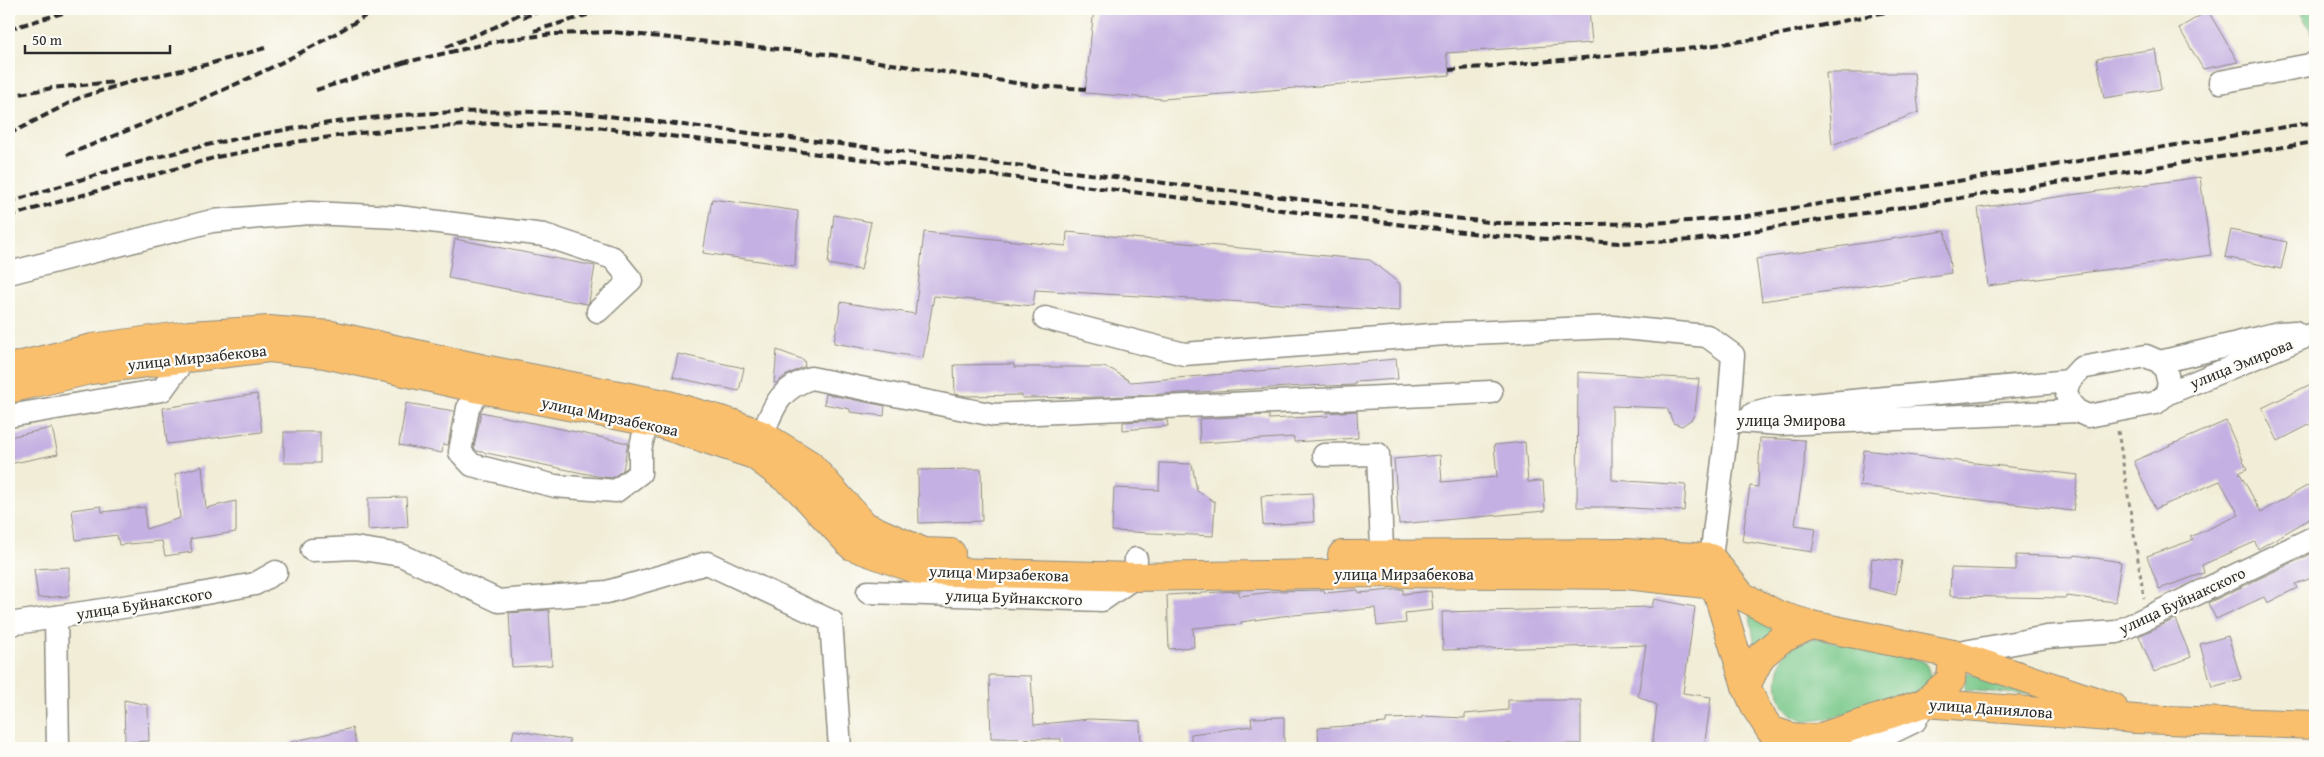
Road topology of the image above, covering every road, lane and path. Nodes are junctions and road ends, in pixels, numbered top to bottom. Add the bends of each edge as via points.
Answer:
1 (2315, 64) edge
2 (2220, 82) dead end
3 (9, 273) edge
4 (598, 310) dead end
5 (1044, 318) dead end
6 (2315, 331) edge
7 (186, 358) junction
8 (2160, 362) junction
9 (9, 368) edge
10 (2069, 381) junction
11 (9, 389) edge
12 (480, 390) junction
13 (1491, 392) dead end
14 (2166, 394) junction
15 (2077, 411) junction
16 (2115, 411) junction
17 (9, 416) edge
18 (1728, 420) junction
19 (646, 421) junction
20 (762, 435) junction
21 (1324, 455) dead end
22 (2315, 537) edge
23 (312, 550) dead end
24 (1711, 558) junction
25 (1383, 563) junction
26 (1135, 568) junction
27 (276, 572) dead end
28 (1715, 585) junction
29 (868, 592) dead end
30 (2147, 616) junction
31 (56, 617) junction
32 (9, 624) edge
33 (1811, 625) junction
34 (1953, 654) junction
35 (1746, 686) junction
36 (1924, 703) junction
37 (2315, 720) edge
38 (2315, 726) edge
39 (1770, 739) edge
40 (58, 748) edge
41 (840, 748) edge
42 (1859, 748) edge

1 - 2 street
3 - 4 street via 212,221 310,213 398,217 544,235 614,258 631,280
5 - 18 street via 1184,354 1445,334 1613,327 1707,336 1733,355
6 - 8 street, улица Эмирова via 2279,333
6 - 14 street, улица Эмирова
7 - 11 main road, улица Мирзабекова via 90,370
7 - 12 main road, улица Мирзабекова via 269,348 326,354
7 - 17 street via 162,390
8 - 10 street, улица Эмирова via 2146,356 2081,368
8 - 14 street, улица Эмирова via 2168,377
9 - 20 main road, улица Мирзабекова via 92,348 183,335 269,330 331,335 665,404
10 - 15 street via 2066,391 2069,402
10 - 18 street, улица Эмирова via 1776,408
12 - 19 main road, улица Мирзабекова
12 - 19 street via 468,408 460,452 472,465 555,486 616,491 640,473 640,450
13 - 20 street via 994,415 811,378 796,383 775,403
14 - 16 street, улица Эмирова via 2156,403
15 - 16 street, улица Эмирова via 2088,416
15 - 18 street, улица Эмирова via 1780,424
16 - 30 path
18 - 24 street
19 - 26 main road, улица Мирзабекова via 754,455 797,487 852,546 921,571
20 - 26 main road, улица Мирзабекова via 809,464 865,526 924,552
21 - 25 street via 1378,454
22 - 30 street, улица Буйнакского
23 - 41 street via 355,548 401,555 499,601 607,592 707,563 831,620
24 - 25 main road, улица Мирзабекова via 1626,552
24 - 28 street
24 - 33 main road, улица Даниялова via 1742,596 1778,615
25 - 26 main road, улица Мирзабекова
25 - 28 main road, улица Мирзабекова via 1626,574
26 - 29 street, улица Буйнакского via 1102,600
27 - 31 street, улица Буйнакского via 255,584
28 - 35 main road, улица Даниялова
30 - 34 street, улица Буйнакского via 2117,632 2047,637
31 - 32 street, улица Буйнакского
31 - 40 street
33 - 34 main road, улица Даниялова
33 - 35 main road via 1780,640 1761,656
34 - 36 main road via 1950,680
34 - 37 main road, улица Даниялова via 2136,714
35 - 39 main road, улица Даниялова
36 - 38 main road, улица Даниялова via 2136,719
36 - 39 main road, улица Даниялова via 1815,739
36 - 42 street via 1916,721

